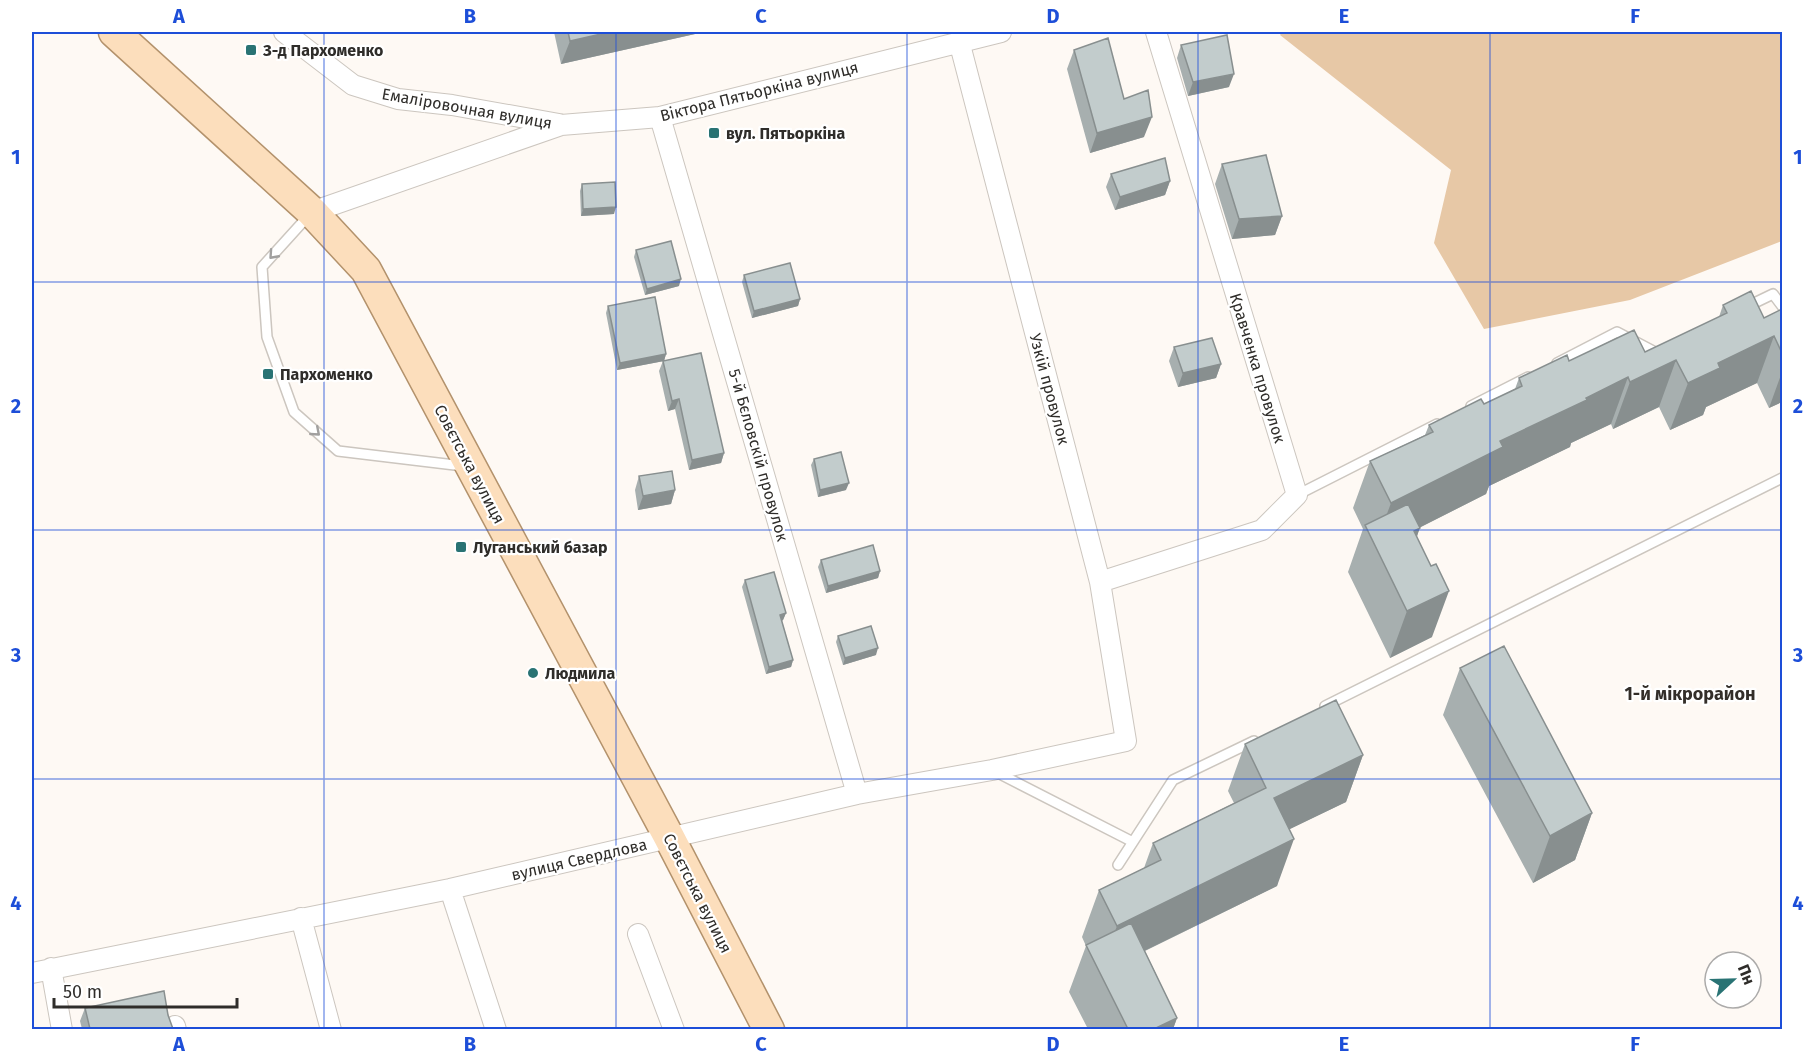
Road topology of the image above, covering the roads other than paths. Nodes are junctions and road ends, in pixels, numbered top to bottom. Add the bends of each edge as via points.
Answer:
1 (114, 32) edge
2 (284, 32) edge
3 (1001, 32) edge
4 (1156, 32) edge
5 (959, 41) junction
6 (660, 117) junction
7 (561, 125) junction
8 (312, 212) junction
9 (1782, 306) edge
10 (1741, 310) edge
11 (1667, 348) edge
12 (1553, 365) edge
13 (1542, 370) edge
14 (1457, 414) edge
15 (1446, 419) edge
16 (471, 467) junction
17 (1782, 478) edge
18 (1297, 495) junction
19 (1100, 582) junction
20 (1318, 709) edge
21 (1266, 735) edge
22 (1126, 741) joint
23 (992, 770) junction
24 (857, 794) junction
25 (669, 837) junction
26 (1134, 842) junction
27 (1118, 866) dead end
28 (450, 889) junction
29 (301, 918) junction
30 (638, 934) dead end
31 (51, 968) junction
32 (32, 973) edge
33 (62, 1029) edge
34 (331, 1029) edge
35 (496, 1029) edge
36 (674, 1029) edge
37 (769, 1029) edge

1 - 8 main road, Совєтська вулиця
2 - 7 street, Емаліровочная вулиця via 353,85 398,99
3 - 5 street, Віктора Пятьоркіна вулиця
4 - 18 street, Кравченка провулок
5 - 6 street, Віктора Пятьоркіна вулиця
5 - 19 street, Узкій провулок
6 - 7 street, Віктора Пятьоркіна вулиця
6 - 24 street, 5-й Бєловскій провулок
7 - 8 street, Віктора Пятьоркіна вулиця
8 - 16 main road, Совєтська вулиця via 366,270
8 -> 16 lane via 262,267 267,337 294,412 338,452
9 - 10 lane via 1773,294
11 - 12 lane via 1657,353 1617,332
13 - 14 lane
15 - 18 lane
16 - 25 main road, Совєтська вулиця
17 - 20 lane
18 - 19 street via 1262,530
19 - 22 street, Узкій провулок
21 - 26 lane via 1173,780
22 - 23 street, вулиця Свердлова
23 - 24 street, вулиця Свердлова
23 - 26 lane
24 - 25 street, вулиця Свердлова
25 - 28 street, вулиця Свердлова
25 - 37 main road, Совєтська вулиця
26 - 27 lane
28 - 29 street, вулиця Свердлова
28 - 35 street
29 - 31 street, вулиця Свердлова
29 - 34 street
30 - 36 street
31 - 32 street, вулиця Свердлова
31 - 33 street

